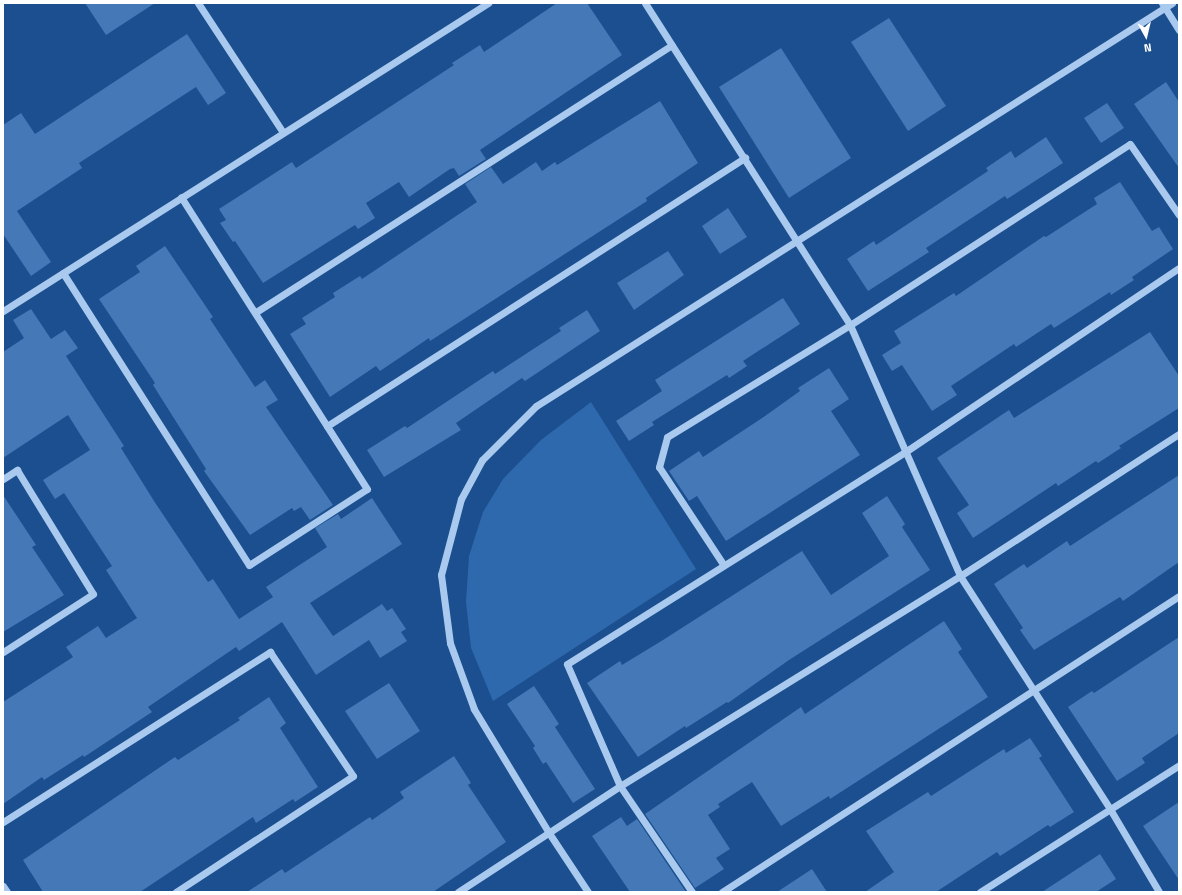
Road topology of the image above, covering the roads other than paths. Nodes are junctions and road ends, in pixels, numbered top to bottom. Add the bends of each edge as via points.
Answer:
1 (198, 3) edge
2 (488, 3) edge
3 (645, 3) edge
4 (1172, 3) edge
5 (1163, 5) edge
6 (1179, 30) edge
7 (672, 45) junction
8 (282, 131) junction
9 (745, 158) junction
10 (182, 197) junction
11 (1179, 215) edge
12 (796, 242) junction
13 (1179, 268) edge
14 (63, 273) junction
15 (3, 311) edge
16 (256, 312) junction
17 (850, 325) junction
18 (327, 426) junction
19 (1179, 434) edge
20 (905, 452) junction
21 (3, 479) edge
22 (723, 564) junction
23 (960, 576) junction
24 (1179, 596) edge
25 (3, 652) edge
26 (1032, 690) junction
27 (1179, 765) edge
28 (620, 786) junction
29 (1110, 809) junction
30 (3, 822) edge
31 (548, 833) junction
32 (3, 886) edge
33 (7, 892) edge
34 (176, 892) edge
35 (458, 892) edge
36 (588, 892) edge
37 (692, 892) edge
38 (722, 892) edge
39 (980, 892) edge
40 (1160, 892) edge

1 - 8 street
2 - 8 street
3 - 7 street
4 - 5 street
5 - 6 street
5 - 12 street
7 - 9 street
7 - 16 street
8 - 10 street
9 - 12 street
9 - 18 street
10 - 14 street
10 - 16 street
11 - 17 street via 1130,144
12 - 17 street
12 - 31 street via 536,406 482,460 461,499 441,575 450,643 474,709
13 - 20 street
14 - 15 street
14 - 18 street via 249,565 367,489
16 - 18 street
17 - 20 street
17 - 22 street via 667,437 659,467
19 - 23 street
20 - 22 street
20 - 23 street
21 - 25 street via 17,470 93,594
22 - 28 street via 567,664
23 - 26 street
23 - 28 street
24 - 26 street
26 - 29 street
26 - 38 street
27 - 29 street
28 - 31 street
28 - 37 street
29 - 39 street
29 - 40 street
30 - 34 street via 270,652 353,776
31 - 35 street
31 - 36 street
32 - 33 street

